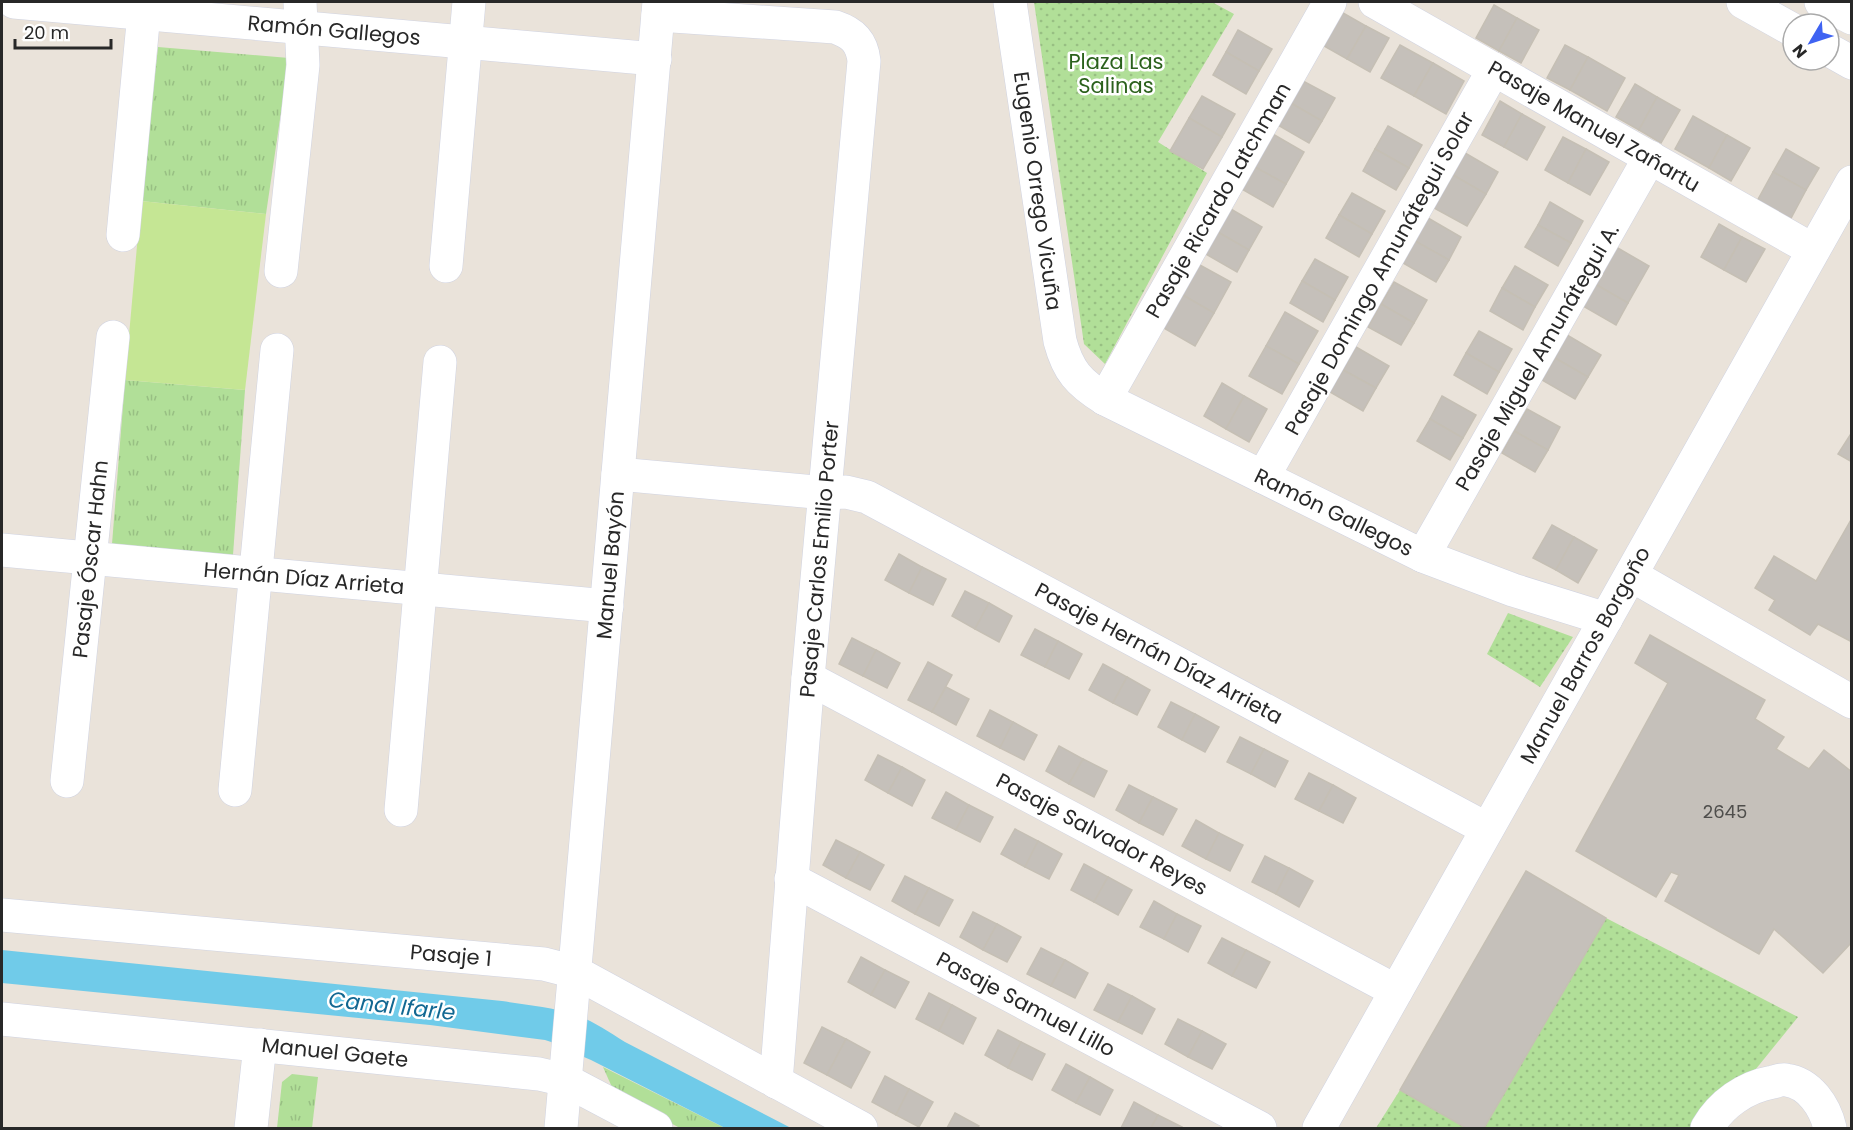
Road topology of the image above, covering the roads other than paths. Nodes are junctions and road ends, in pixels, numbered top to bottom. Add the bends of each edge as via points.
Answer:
1 (14, 2) edge
2 (469, 2) edge
3 (1010, 2) edge
4 (1330, 2) edge
5 (1375, 2) edge
6 (1743, 2) edge
7 (1821, 2) edge
8 (145, 7) edge
9 (659, 8) edge
10 (300, 14) edge
11 (1851, 18) edge
12 (1781, 23) edge
13 (465, 42) junction
14 (655, 59) junction
15 (1494, 69) junction
16 (1650, 157) junction
17 (1851, 182) edge
18 (123, 235) dead end
19 (1814, 250) junction
20 (446, 266) dead end
21 (281, 271) dead end
22 (112, 336) dead end
23 (277, 350) dead end
24 (440, 362) dead end
25 (1076, 376) joint
26 (1105, 399) junction
27 (618, 474) junction
28 (1263, 477) junction
29 (826, 494) junction
30 (2, 550) edge
31 (1423, 556) junction
32 (90, 558) junction
33 (255, 573) junction
34 (1631, 575) junction
35 (420, 589) junction
36 (606, 606) junction
37 (1606, 619) junction
38 (808, 678) junction
39 (1851, 702) edge
40 (68, 781) dead end
41 (235, 790) dead end
42 (400, 810) dead end
43 (1487, 830) junction
44 (792, 879) junction
45 (2, 915) edge
46 (575, 972) junction
47 (1396, 991) junction
48 (2, 1019) edge
49 (260, 1045) junction
50 (566, 1071) junction
51 (776, 1082) junction
52 (251, 1128) edge
53 (561, 1128) edge
54 (656, 1128) edge
55 (861, 1128) edge
56 (1260, 1128) edge
57 (1319, 1128) edge
58 (1707, 1128) edge
59 (1830, 1128) edge

1 - 8 street, Ramón Gallegos
2 - 13 street
3 - 25 street, Eugenio Orrego Vicuña via 1060,341 1068,366
4 - 26 street, Pasaje Ricardo Latchman
5 - 15 street, Pasaje Manuel Zañartu
6 - 12 street
7 - 11 street
8 - 10 street, Ramón Gallegos
8 - 18 street
9 - 14 street, Manuel Bayón
9 - 29 street, Pasaje Carlos Emilio Porter via 835,27 847,31 863,49
10 - 13 street, Ramón Gallegos
10 - 21 street via 303,65
13 - 14 street, Ramón Gallegos
13 - 20 street
14 - 27 street, Manuel Bayón
15 - 16 street, Pasaje Manuel Zañartu
15 - 28 street, Pasaje Domingo Amunátegui Solar
16 - 19 street, Pasaje Manuel Zañartu
16 - 31 street, Pasaje Miguel Amunátegui A.
17 - 19 street, Manuel Barros Borgoño
19 - 34 street, Manuel Barros Borgoño
22 - 32 street, Pasaje Óscar Hahn
23 - 33 street
24 - 35 street
25 - 26 street, Ramón Gallegos
26 - 28 street, Ramón Gallegos
27 - 29 street
27 - 36 street, Manuel Bayón
28 - 31 street, Ramón Gallegos
29 - 38 street, Pasaje Carlos Emilio Porter
29 - 43 street, Pasaje Hernán Díaz Arrieta via 846,492 867,497
30 - 32 street, Hernán Díaz Arrieta
31 - 37 street, Ramón Gallegos
32 - 33 street, Hernán Díaz Arrieta
32 - 40 street, Pasaje Óscar Hahn
33 - 35 street, Hernán Díaz Arrieta
33 - 41 street
34 - 37 street, Manuel Barros Borgoño
34 - 39 street
35 - 36 street, Hernán Díaz Arrieta
35 - 42 street
36 - 46 street, Manuel Bayón
37 - 43 street, Manuel Barros Borgoño
38 - 44 street, Pasaje Carlos Emilio Porter
38 - 47 street, Pasaje Salvador Reyes
43 - 47 street, Manuel Barros Borgoño
44 - 51 street, Pasaje Carlos Emilio Porter
44 - 56 street, Pasaje Samuel Lillo
45 - 46 street, Pasaje 1 via 544,964
46 - 50 street, Manuel Bayón
46 - 51 street, Pasaje 1
47 - 57 street, Manuel Barros Borgoño
48 - 49 street, Manuel Gaete
49 - 50 street, Manuel Gaete via 519,1071
49 - 52 street
50 - 53 street, Manuel Bayón
50 - 54 street, Manuel Gaete
51 - 55 street, Pasaje 1
58 - 59 street via 1721,1109 1748,1089 1785,1079 1814,1096

